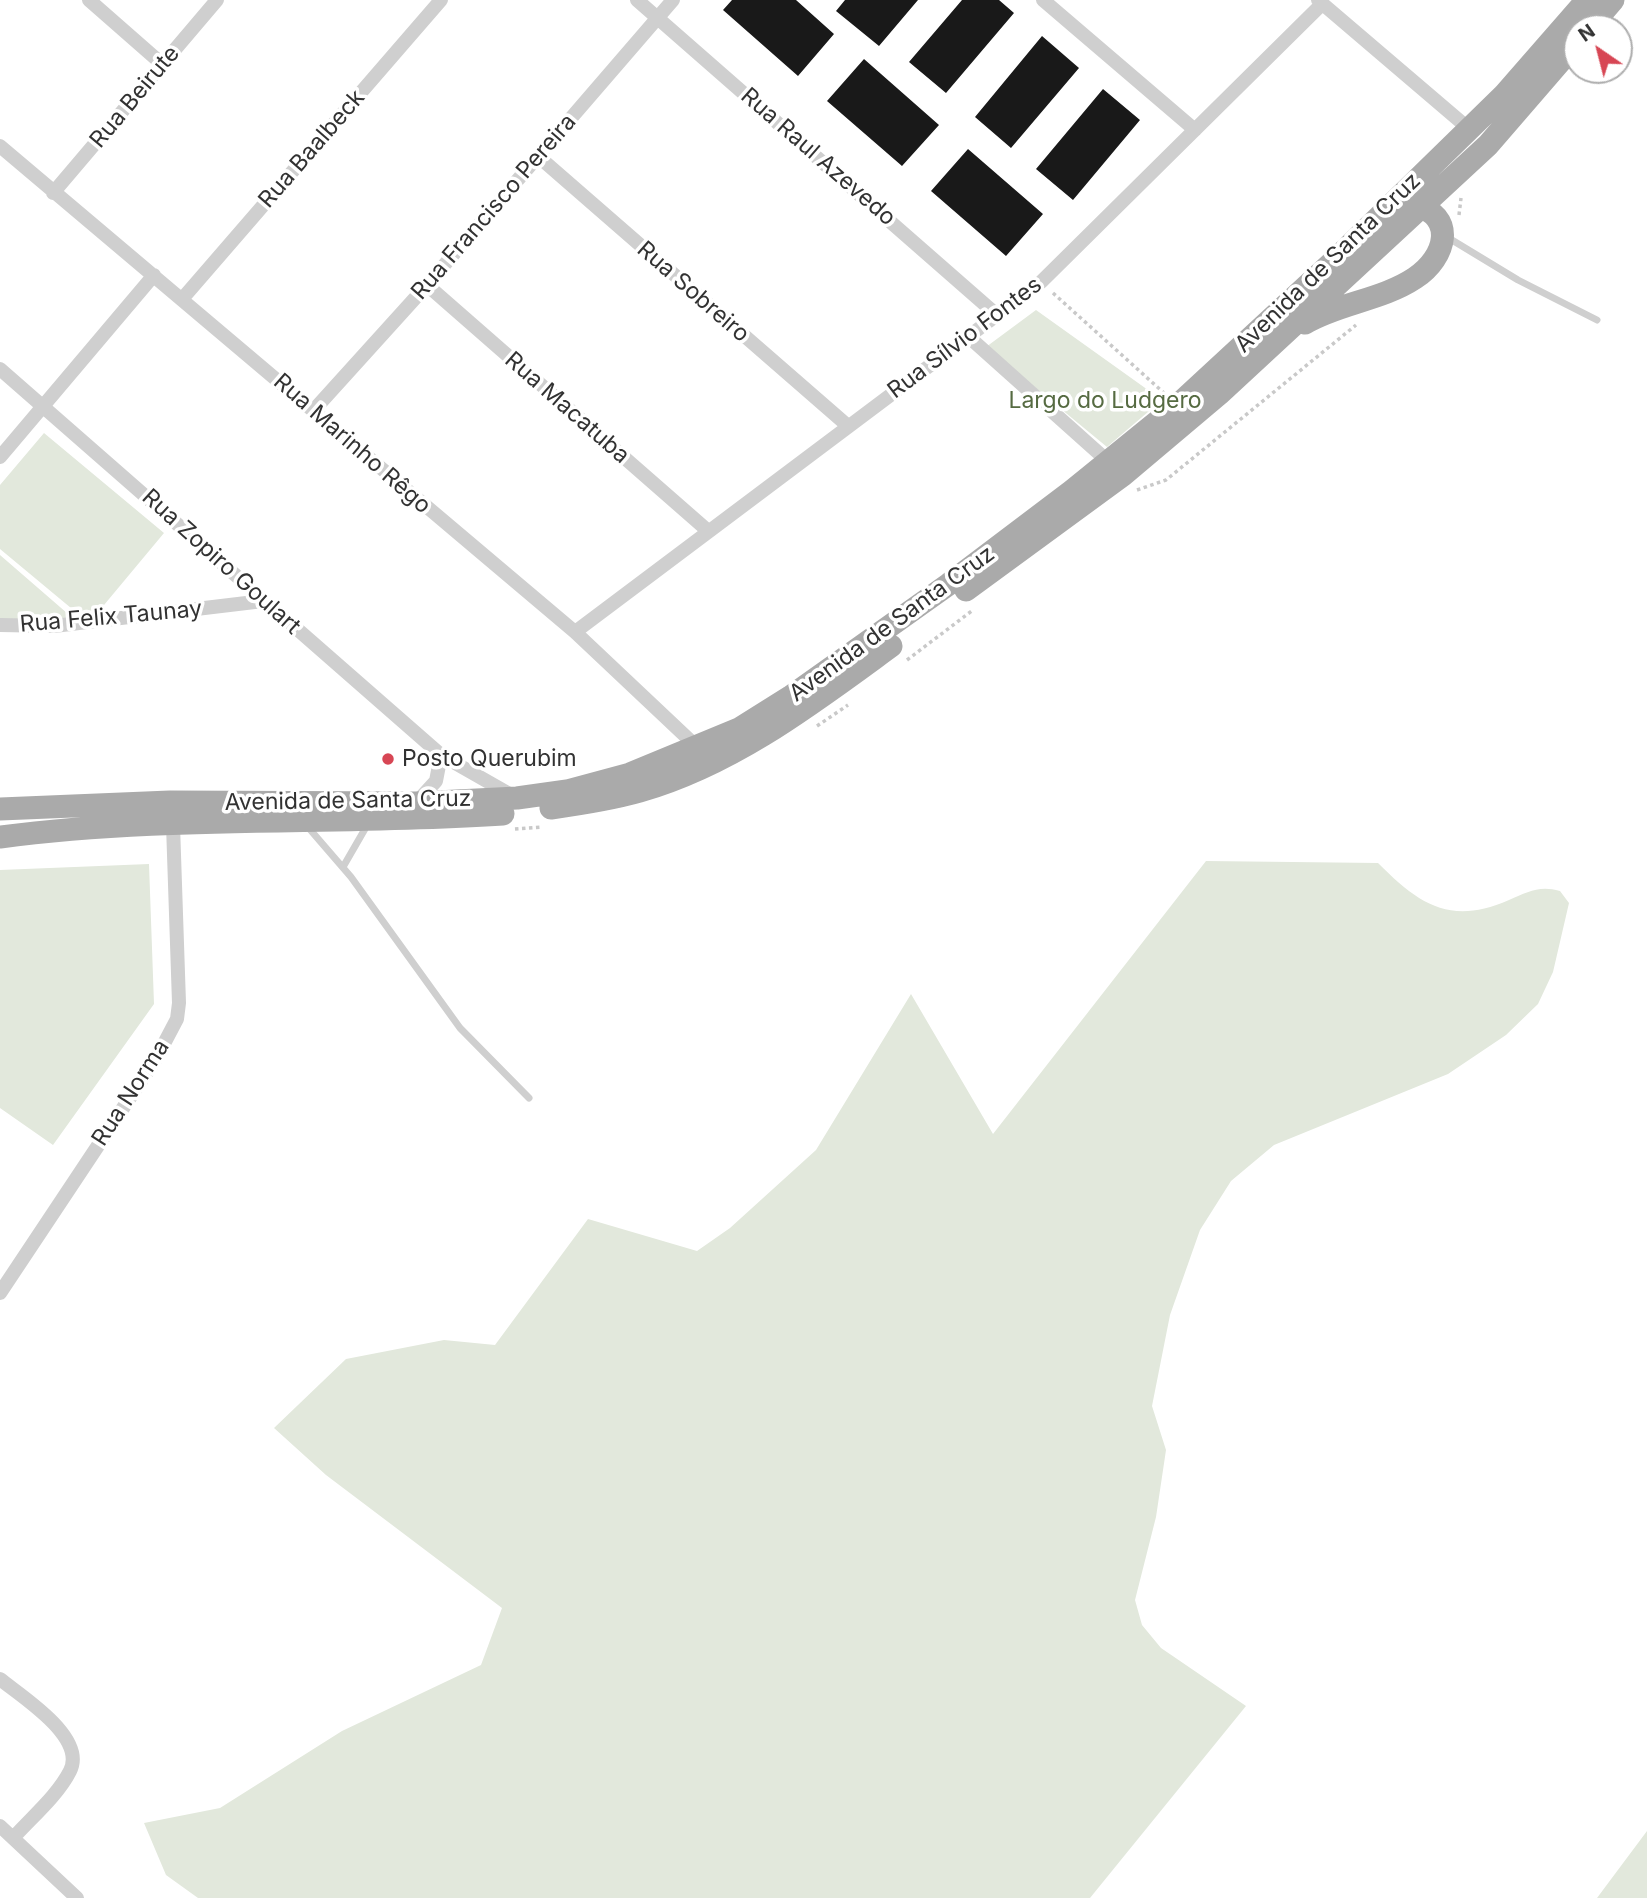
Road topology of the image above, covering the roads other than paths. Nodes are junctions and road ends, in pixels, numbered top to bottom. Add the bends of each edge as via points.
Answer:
1 (89, 0) edge
2 (217, 0) edge
3 (441, 0) edge
4 (637, 0) edge
5 (673, 0) edge
6 (1043, 0) edge
7 (1587, 0) edge
8 (1613, 0) edge
9 (1320, 2) edge
10 (1601, 14) edge
11 (659, 17) junction
12 (1563, 58) edge
13 (162, 64) junction
14 (1468, 128) junction
15 (1195, 130) junction
16 (0, 146) edge
17 (539, 157) junction
18 (53, 193) junction
19 (1388, 205) junction
20 (1425, 206) junction
21 (1449, 238) junction
22 (154, 275) junction
23 (427, 285) junction
24 (183, 298) junction
25 (998, 316) junction
26 (1597, 320) dead end
27 (1281, 337) junction
28 (970, 338) junction
29 (0, 369) edge
30 (43, 407) junction
31 (313, 411) junction
32 (848, 426) junction
33 (0, 457) edge
34 (1120, 476) junction
35 (707, 530) junction
36 (263, 601) junction
37 (0, 625) edge
38 (575, 632) junction
39 (698, 748) junction
40 (441, 755) junction
41 (517, 798) junction
42 (416, 803) junction
43 (0, 808) edge
44 (369, 821) junction
45 (304, 822) junction
46 (173, 825) junction
47 (0, 838) edge
48 (343, 867) junction
49 (529, 1098) dead end
50 (0, 1293) edge
51 (0, 1679) edge
52 (0, 1826) edge
53 (14, 1837) junction
54 (78, 1898) edge

1 - 13 street
2 - 13 street, Rua Beirute
3 - 24 street, Rua Baalbeck
4 - 11 street, Rua Raul Azevedo
5 - 11 street, Rua Francisco Pereira
6 - 15 street
7 - 14 main road, Avenida de Santa Cruz via 1504,95
8 - 10 main road
9 - 14 street
9 - 15 street, Rua Sílvio Fontes
11 - 17 street, Rua Francisco Pereira
11 - 25 street, Rua Raul Azevedo
12 - 20 main road, Avenida de Santa Cruz via 1488,145
13 - 18 street, Rua Beirute
14 - 19 main road, Avenida de Santa Cruz
15 - 25 street, Rua Sílvio Fontes via 1041,282
16 - 18 street, Rua Marinho Rêgo
17 - 23 street, Rua Francisco Pereira
17 - 32 street, Rua Sobreiro
18 - 22 street, Rua Marinho Rêgo
19 - 20 main road
19 - 34 main road, Avenida de Santa Cruz via 1178,405
20 - 21 main road
20 - 27 main road, Avenida de Santa Cruz
21 - 26 lane
21 - 27 main road via 1433,264 1415,278 1309,320
22 - 24 street, Rua Marinho Rêgo
22 - 30 street
23 - 31 street, Rua Francisco Pereira
23 - 35 street, Rua Macatuba
24 - 31 street, Rua Marinho Rêgo
25 - 28 street, Rua Sílvio Fontes
27 - 34 main road, Avenida de Santa Cruz
28 - 32 street, Rua Sílvio Fontes
28 - 34 street
29 - 30 street, Rua Zopiro Goulart
30 - 33 street
30 - 36 street, Rua Zopiro Goulart
31 - 38 street, Rua Marinho Rêgo
32 - 35 street, Rua Sílvio Fontes
34 - 39 main road, Avenida de Santa Cruz via 738,729
34 - 44 main road, Avenida de Santa Cruz via 813,703 706,765 641,791 572,805 517,813
35 - 38 street, Rua Sílvio Fontes
36 - 37 street, Rua Felix Taunay via 54,626
36 - 40 street, Rua Zopiro Goulart
38 - 39 street, Rua Marinho Rêgo
39 - 41 main road, Avenida de Santa Cruz via 630,774 567,791
40 - 41 street, Rua Zopiro Goulart
40 - 42 street via 436,781
41 - 42 main road, Avenida de Santa Cruz
42 - 43 main road, Avenida de Santa Cruz via 170,802
44 - 45 main road, Avenida de Santa Cruz
44 - 48 lane
45 - 46 main road, Avenida de Santa Cruz
45 - 48 lane
46 - 47 main road, Avenida de Santa Cruz
46 - 50 street, Rua Norma via 180,981 177,1018 157,1057
48 - 49 lane via 460,1028
51 - 53 street via 55,1725 72,1750 70,1771
52 - 53 street
53 - 54 street

